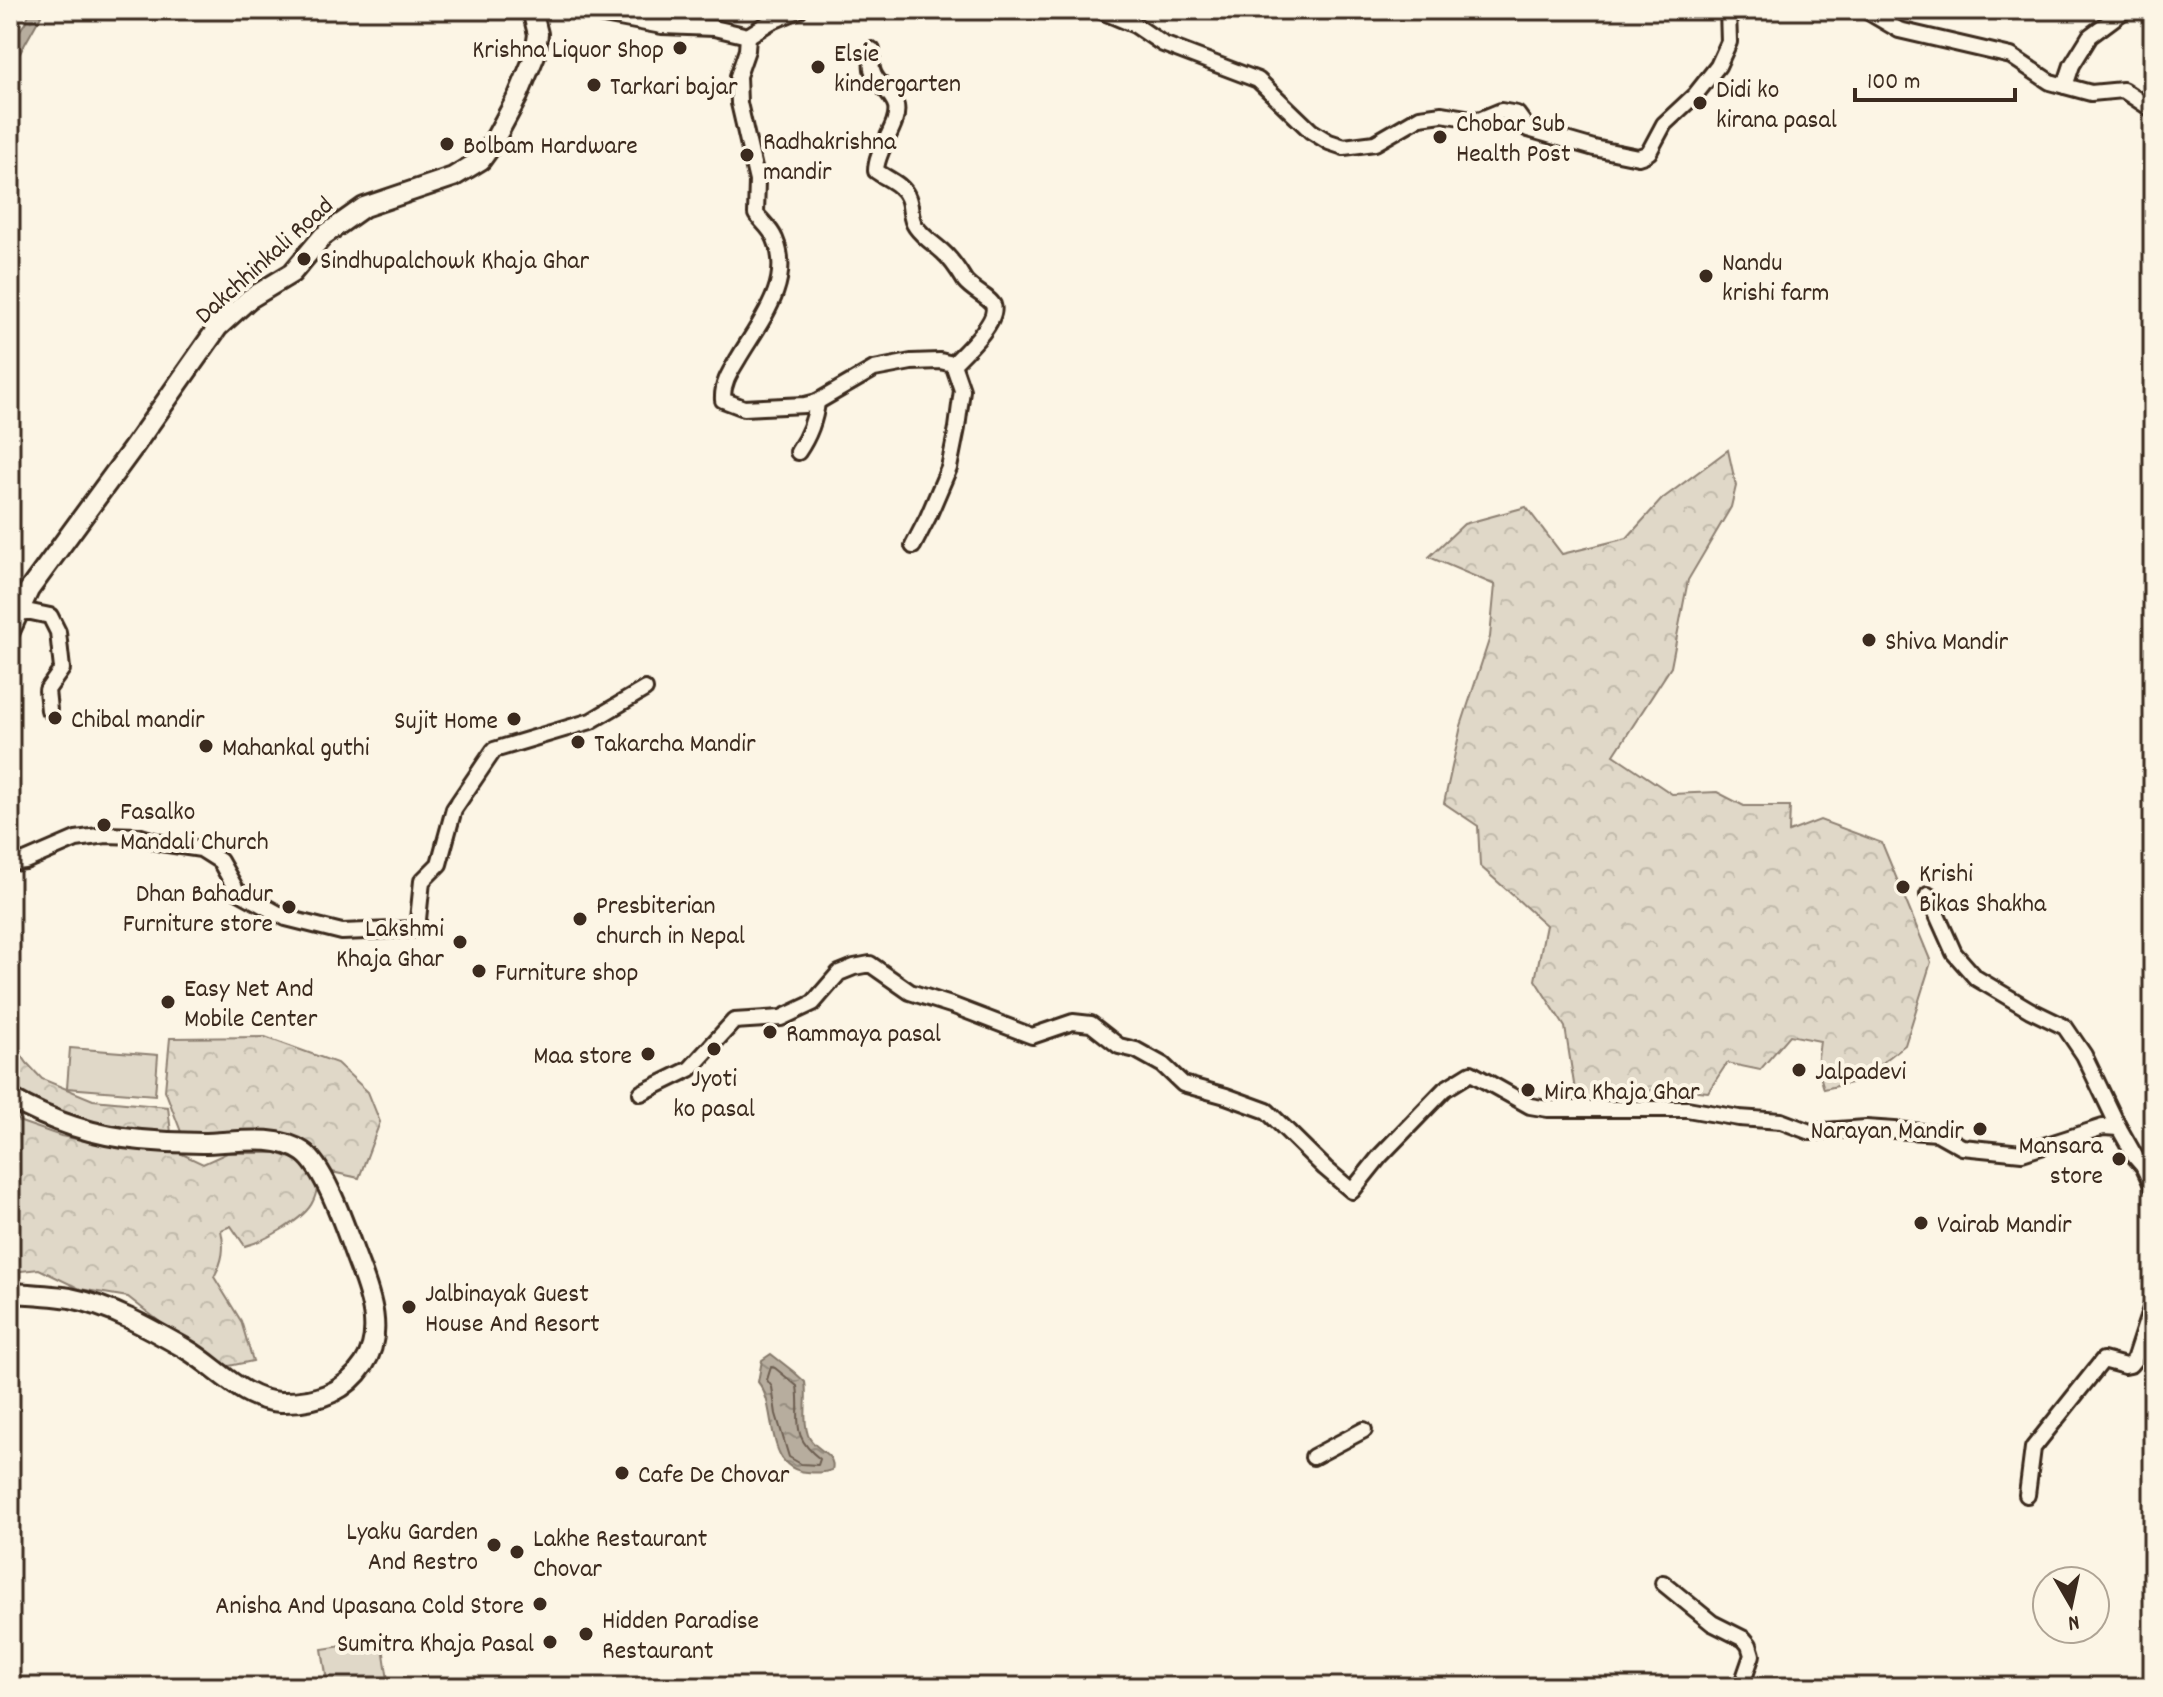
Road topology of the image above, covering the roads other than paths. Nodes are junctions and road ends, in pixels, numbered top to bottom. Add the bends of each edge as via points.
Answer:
1 (532, 10) edge
2 (587, 10) edge
3 (799, 10) edge
4 (1099, 10) edge
5 (1728, 10) edge
6 (1865, 10) edge
7 (2125, 10) edge
8 (748, 36) junction
9 (872, 50) dead end
10 (2065, 86) junction
11 (2153, 110) edge
12 (953, 364) junction
13 (817, 402) junction
14 (798, 452) dead end
15 (913, 546) dead end
16 (19, 612) junction
17 (10, 631) edge
18 (645, 689) dead end
19 (49, 710) dead end
20 (10, 863) edge
21 (1928, 895) dead end
22 (641, 1093) dead end
23 (10, 1098) edge
24 (2119, 1128) junction
25 (2153, 1187) edge
26 (10, 1293) edge
27 (2153, 1302) edge
28 (1364, 1430) dead end
29 (1313, 1457) dead end
30 (2027, 1495) dead end
31 (1663, 1583) dead end
32 (1741, 1687) edge

1 - 16 main road, Dakchhinkali Road via 538,34 535,55 481,160 453,177 364,207 323,236 292,273 249,299 218,327 29,590
2 - 8 street
3 - 8 street
4 - 5 street via 1163,44 1258,80 1311,131 1344,147 1375,143 1420,117 1442,114 1479,120 1501,111 1517,114 1528,129 1638,157 1649,152 1664,124 1718,66 1729,42
6 - 10 street via 1899,30 2011,56
7 - 10 street via 2090,36
8 - 13 street via 738,76 739,103 757,181 756,214 776,241 780,273 773,300 725,383 723,400 759,409
9 - 12 street via 872,72 896,109 876,171 902,188 913,224 968,285 993,304 989,324
10 - 11 street via 2091,93 2123,90
12 - 13 street via 911,362 874,369
12 - 15 street via 962,390 952,455
13 - 14 street via 809,436
16 - 17 main road, Dakchhinkali Road
16 - 19 street via 50,616 56,626 62,669 47,690
18 - 20 street via 591,721 494,750 454,809 439,864 422,881 417,929 342,932 286,918 237,891 220,861 201,849 138,836 76,839
21 - 24 street via 1954,953 1976,978 2065,1027
22 - 24 street via 690,1069 734,1021 781,1018 813,1003 839,973 870,964 910,992 1032,1036 1073,1022 1091,1024 1119,1046 1163,1065 1183,1084 1267,1111 1352,1191 1445,1089 1471,1073 1530,1106 1548,1109 1687,1109 1781,1121 1810,1132 1866,1128 1937,1133 1976,1150 2022,1153 2103,1127
23 - 26 main road via 84,1132 154,1141 276,1142 302,1152 325,1183 370,1293 372,1345 364,1364 338,1390 320,1399 276,1402 242,1390 190,1351 118,1313 73,1299
24 - 25 street
27 - 30 street via 2130,1365 2103,1360 2033,1448
28 - 29 street
31 - 32 street via 1749,1645 1752,1655

